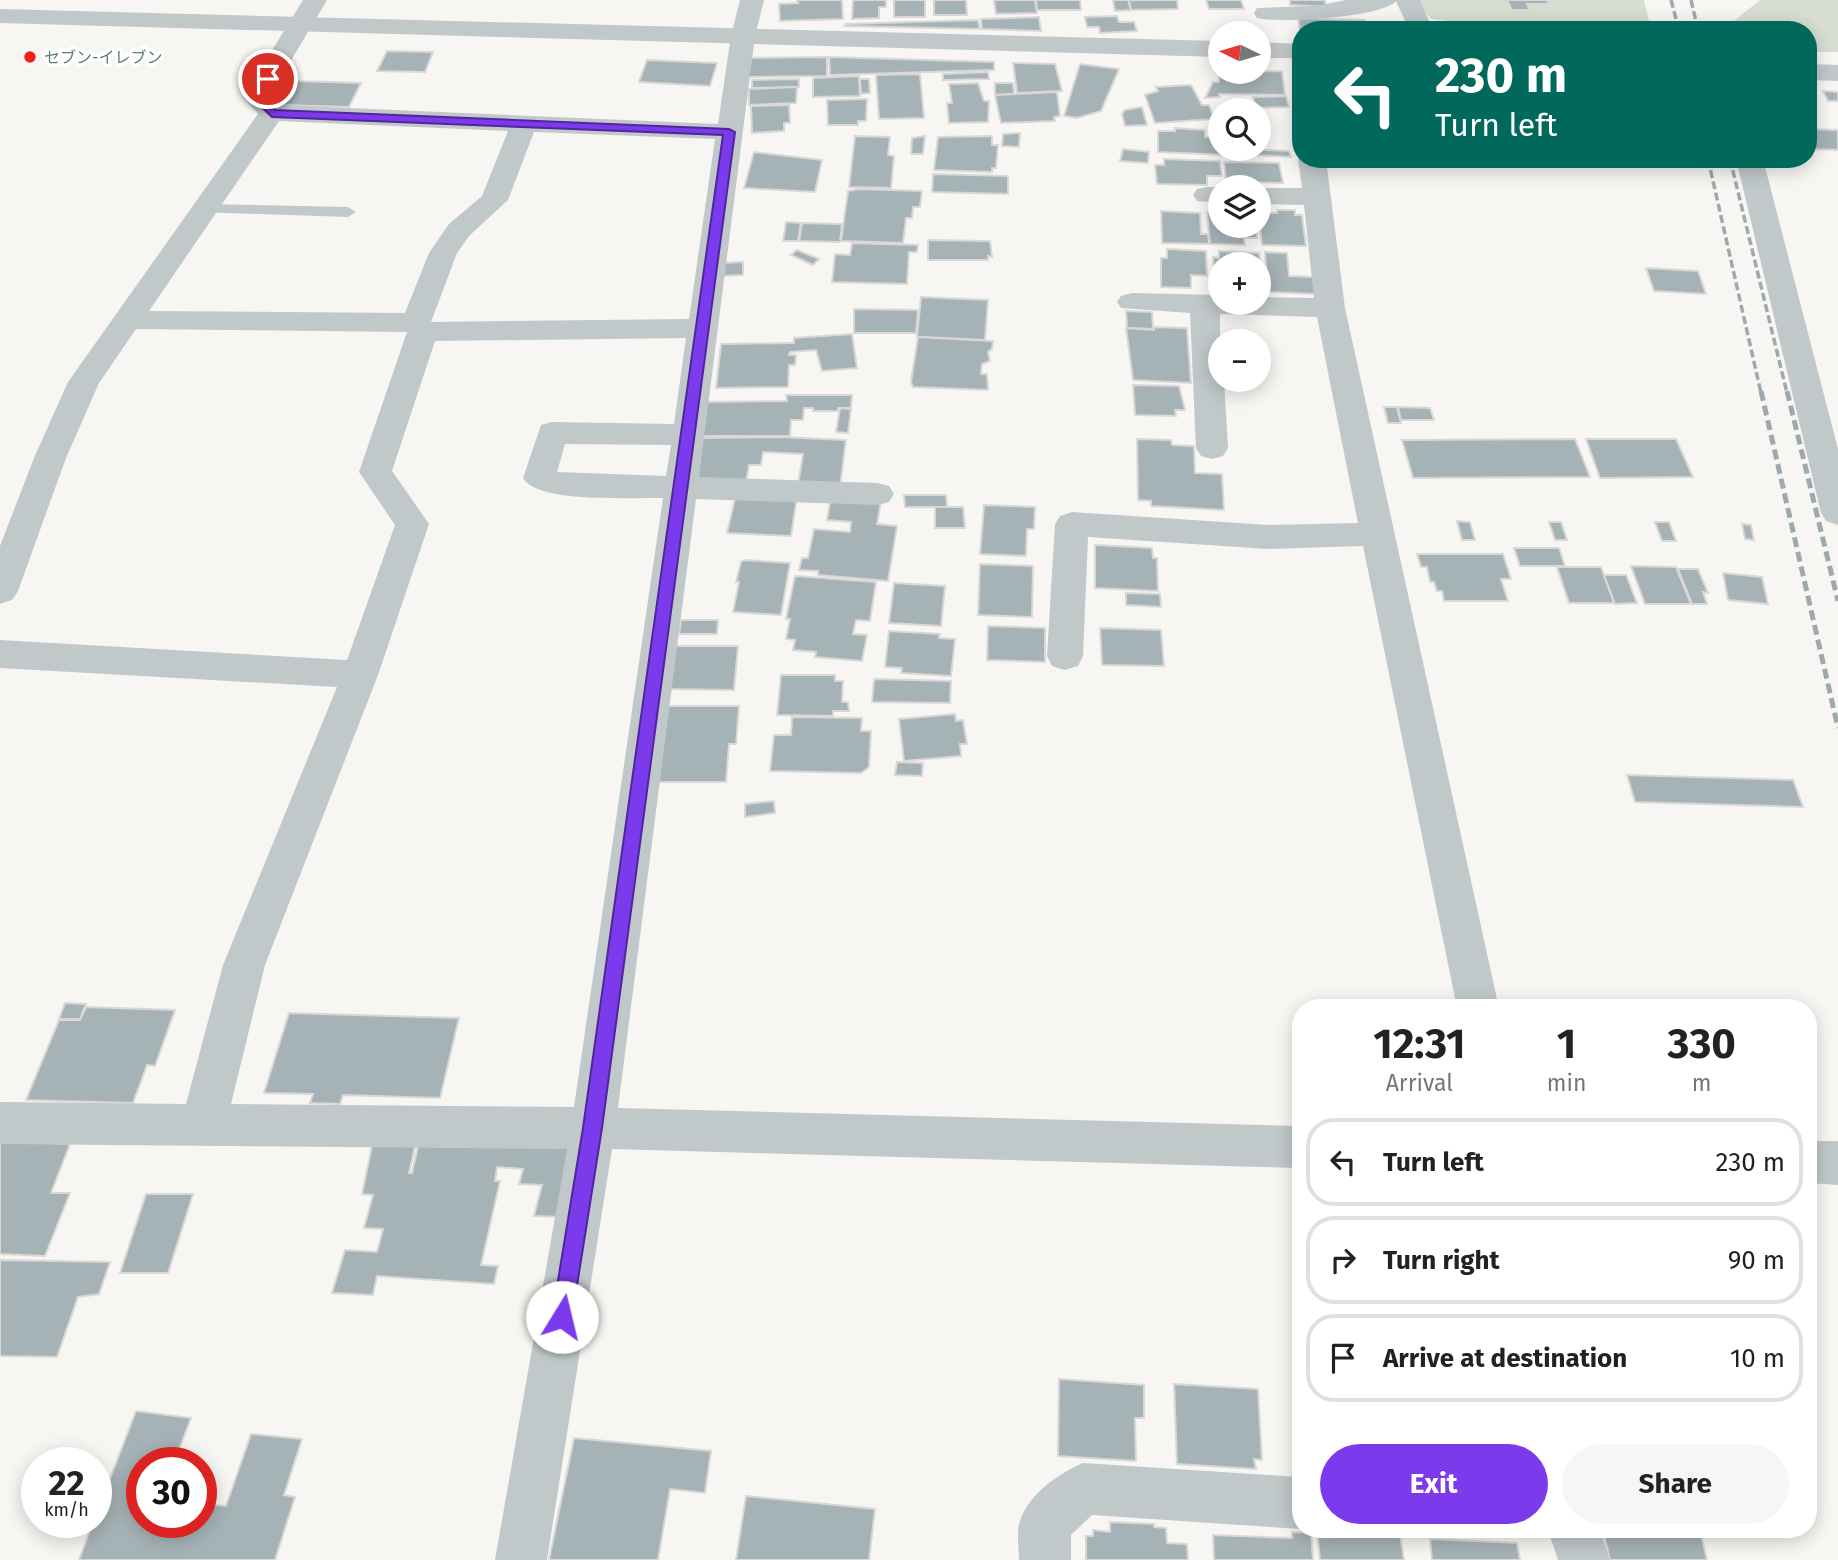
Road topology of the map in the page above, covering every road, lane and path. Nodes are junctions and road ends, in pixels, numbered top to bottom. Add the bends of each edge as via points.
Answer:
1 (752, 0) edge
2 (1385, 0) edge
3 (1408, 0) edge
4 (1265, 6) edge
5 (309, 13) edge
6 (0, 16) edge
7 (1417, 21) edge
8 (743, 36) junction
9 (1208, 49) edge
10 (1271, 51) edge
11 (1292, 51) edge
12 (1817, 72) edge
13 (1838, 73) edge
14 (272, 113) junction
15 (524, 124) junction
16 (729, 132) junction
17 (1313, 168) edge
18 (1750, 168) edge
19 (1271, 196) edge
20 (1316, 197) junction
21 (205, 209) junction
22 (348, 212) dead end
23 (1132, 302) dead end
24 (1205, 304) junction
25 (1330, 308) junction
26 (125, 320) junction
27 (420, 328) junction
28 (703, 328) junction
29 (687, 435) junction
30 (1212, 448) dead end
31 (680, 489) junction
32 (877, 494) dead end
33 (1838, 513) edge
34 (1379, 534) junction
35 (0, 591) edge
36 (0, 654) edge
37 (1065, 656) dead end
38 (360, 675) junction
39 (1476, 999) edge
40 (0, 1123) edge
41 (202, 1125) junction
42 (593, 1128) junction
43 (1292, 1147) edge
44 (1817, 1162) edge
45 (1838, 1163) edge
46 (1292, 1502) edge
47 (1577, 1538) edge
48 (521, 1560) edge
49 (1045, 1560) edge
50 (1584, 1560) edge

1 - 8 street
2 - 4 street via 1316,13
3 - 7 street
5 - 6 street
5 - 8 street
5 - 14 street via 256,97
8 - 9 street
8 - 16 street
10 - 11 street
12 - 13 street
14 - 15 street
14 - 21 street
15 - 16 street
15 - 27 street via 495,200 459,230 443,253
16 - 28 street
17 - 20 street
18 - 33 street
19 - 20 street
20 - 25 street
21 - 22 lane
21 - 26 street
23 - 24 street
24 - 25 street
24 - 30 street
25 - 34 street
26 - 27 street
26 - 35 street via 84,382
27 - 28 street
27 - 38 street via 375,472 412,524
28 - 29 street
29 - 31 street
29 - 31 street via 552,433 539,478 551,483
31 - 32 street
31 - 42 street
34 - 37 street via 1268,537 1072,524
34 - 39 street
36 - 38 street
38 - 41 street via 244,965
40 - 41 street
41 - 42 street
42 - 43 street
42 - 48 street
44 - 45 street
46 - 49 street via 1083,1489 1045,1524
47 - 50 street

